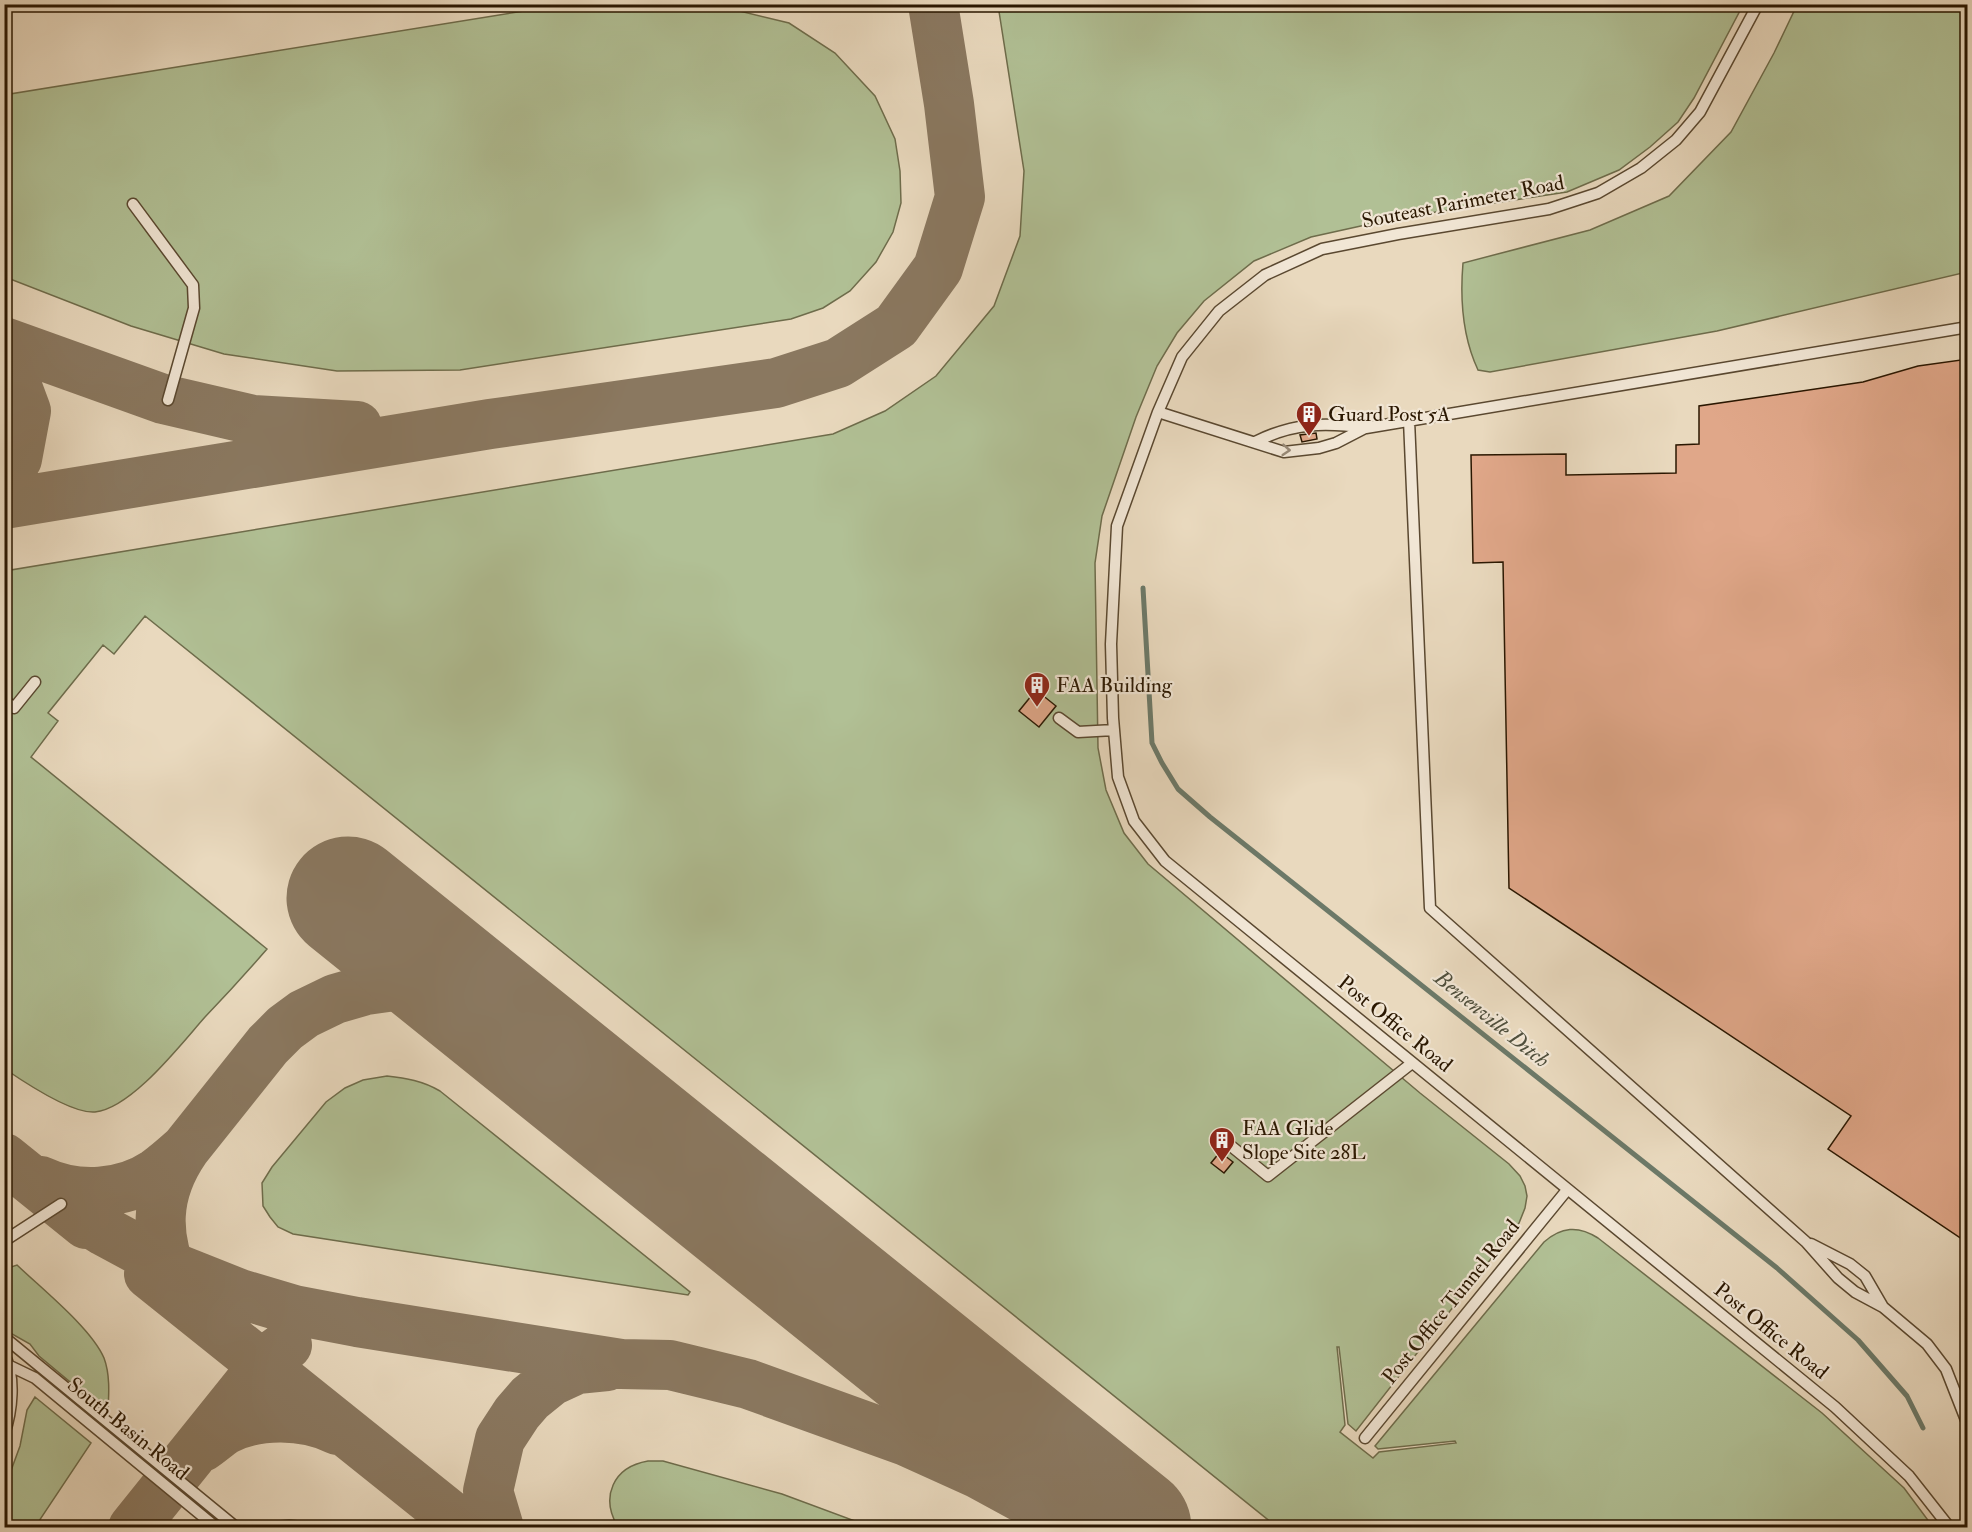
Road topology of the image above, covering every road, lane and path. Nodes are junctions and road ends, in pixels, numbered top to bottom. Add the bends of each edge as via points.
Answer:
1 (1758, 4) edge
2 (133, 204) dead end
3 (1968, 327) edge
4 (168, 400) dead end
5 (1158, 412) junction
6 (1409, 420) junction
7 (1366, 428) junction
8 (1255, 442) junction
9 (35, 682) dead end
10 (4, 700) edge
11 (1059, 718) dead end
12 (1114, 730) junction
13 (1412, 1063) junction
14 (1231, 1146) dead end
15 (1567, 1190) junction
16 (61, 1204) dead end
17 (4, 1241) edge
18 (1806, 1242) junction
19 (1883, 1307) junction
20 (4, 1337) edge
21 (4, 1354) edge
22 (10, 1366) junction
23 (1968, 1425) edge
24 (4, 1435) edge
25 (1365, 1438) dead end
26 (218, 1527) edge
27 (237, 1527) edge
28 (1950, 1527) edge

1 - 5 lane, Souteast Parimeter Road via 1700,112 1676,140 1641,168 1598,193 1549,210 1322,249 1265,275 1219,311 1182,357
2 - 4 lane via 193,285 195,296
3 - 6 lane
5 - 8 lane
5 - 12 lane, Post Office Road via 1117,526 1111,644
6 - 7 lane
6 - 18 lane via 1430,908
7 - 8 lane via 1333,423 1299,427 1277,431
8 -> 7 lane via 1284,452 1319,448
9 - 10 lane via 14,708
11 - 12 lane via 1078,732
12 - 13 lane, Post Office Road via 1118,777 1134,821 1165,861
13 - 14 lane via 1268,1176
13 - 15 lane, Post Office Road
15 - 25 lane, Post Office Tunnel Road
15 - 28 lane, Post Office Road via 1835,1407 1909,1476
16 - 17 lane
18 - 19 lane via 1838,1278
18 - 19 lane via 1865,1276
19 - 23 lane via 1940,1358
20 - 27 lane
21 - 22 lane
22 - 24 lane via 11,1394
22 - 26 lane, South Basin Road via 35,1377

